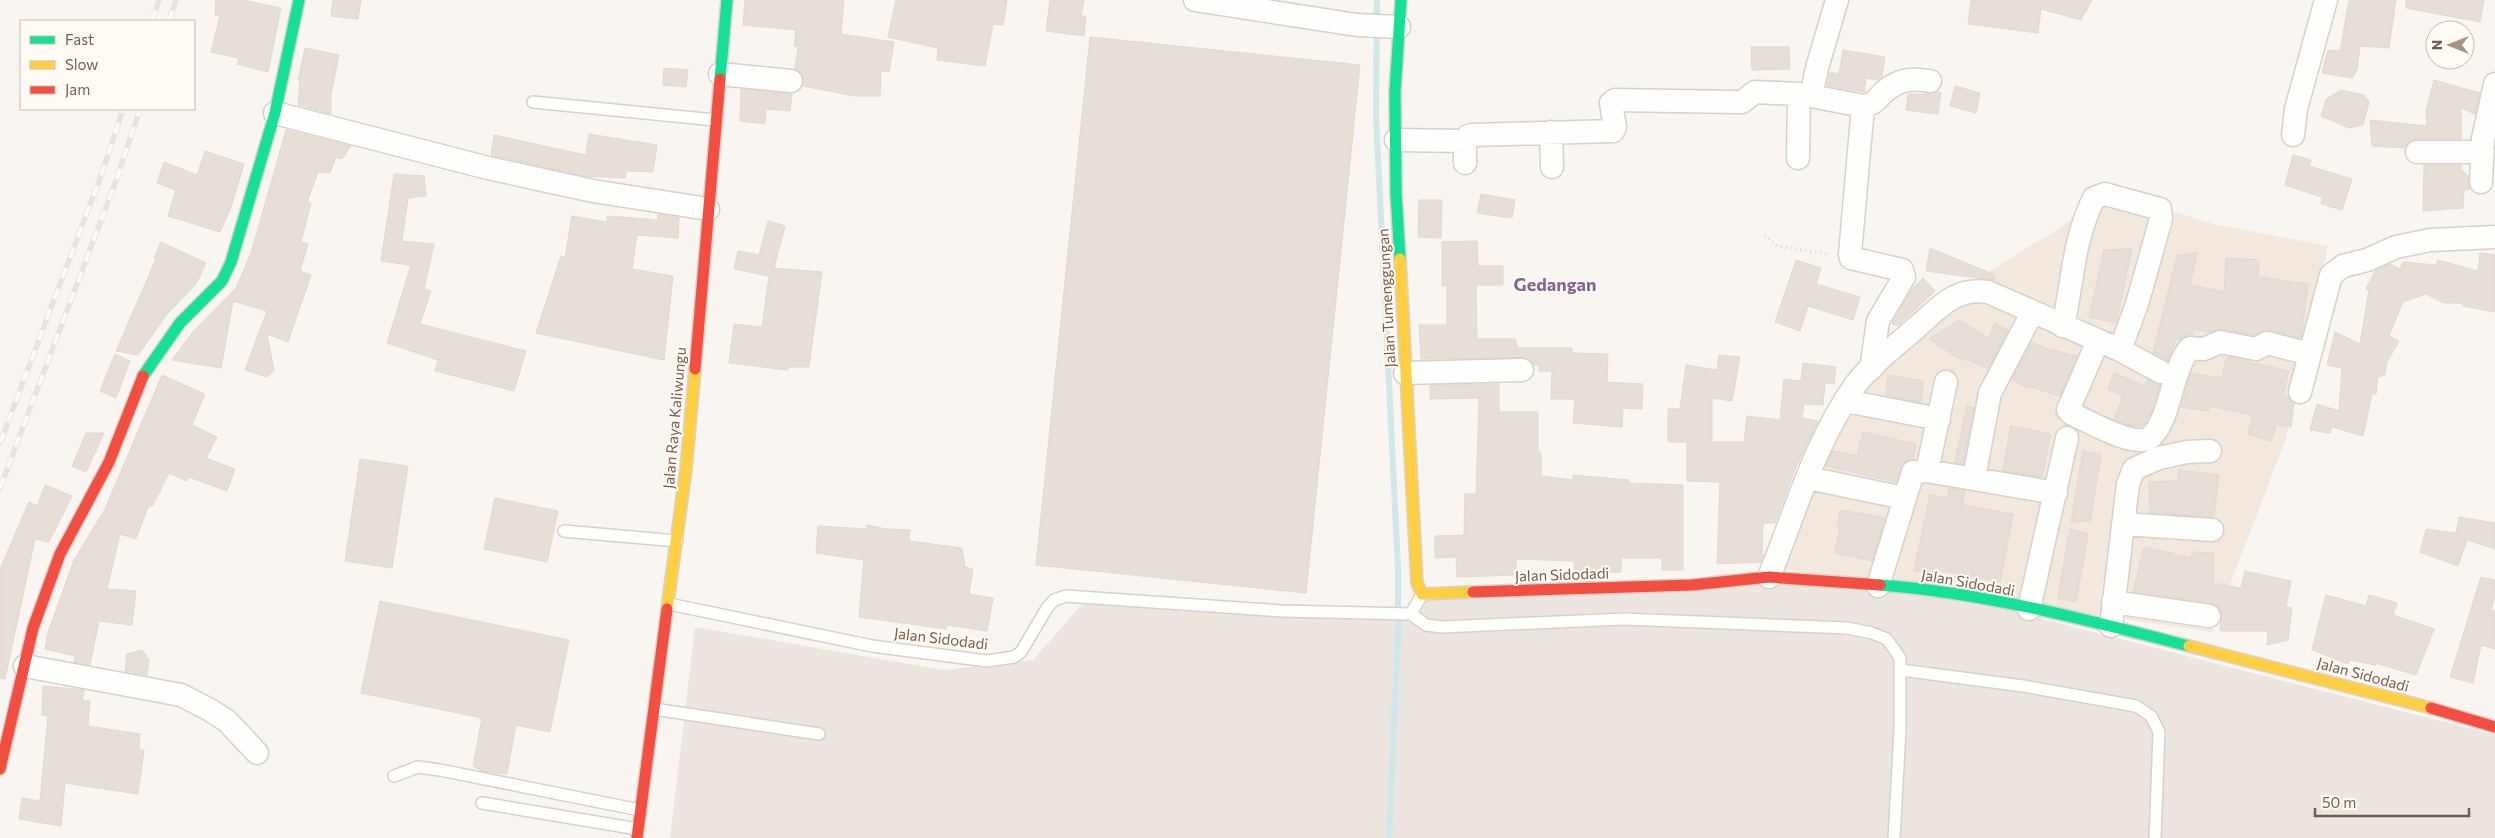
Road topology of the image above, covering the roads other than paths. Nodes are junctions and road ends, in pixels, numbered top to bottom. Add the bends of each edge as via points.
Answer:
1 (299, 0) edge
2 (727, 0) edge
3 (1195, 0) edge
4 (1401, 0) edge
5 (1837, 0) edge
6 (2326, 0) edge
7 (1394, 26) junction
8 (720, 74) junction
9 (791, 81) dead end
10 (1930, 81) dead end
11 (2495, 84) edge
12 (1805, 95) junction
13 (533, 102) dead end
14 (1863, 106) junction
15 (275, 113) junction
16 (715, 120) junction
17 (1551, 132) junction
18 (2293, 135) dead end
19 (1396, 140) junction
20 (2417, 152) dead end
21 (2483, 152) junction
22 (1798, 158) dead end
23 (1552, 167) dead end
24 (2481, 182) dead end
25 (708, 209) junction
26 (2495, 237) edge
27 (2032, 313) junction
28 (2063, 326) junction
29 (2098, 341) junction
30 (2120, 350) junction
31 (2310, 354) junction
32 (1872, 363) junction
33 (1522, 370) dead end
34 (2161, 372) dead end
35 (1405, 373) junction
36 (1946, 382) dead end
37 (2300, 392) dead end
38 (1846, 401) junction
39 (1939, 418) junction
40 (2067, 438) dead end
41 (2210, 451) dead end
42 (1928, 471) junction
43 (1808, 478) junction
44 (1974, 478) junction
45 (2056, 493) junction
46 (1904, 498) junction
47 (2124, 524) junction
48 (2212, 530) dead end
49 (564, 531) dead end
50 (677, 540) junction
51 (1770, 578) junction
52 (1878, 586) junction
53 (1422, 594) junction
54 (2113, 602) junction
55 (669, 604) junction
56 (2028, 609) junction
57 (1408, 614) junction
58 (2209, 616) dead end
59 (2111, 626) junction
60 (25, 666) junction
61 (1901, 670) junction
62 (654, 709) junction
63 (2495, 727) edge
64 (819, 734) dead end
65 (257, 753) dead end
66 (0, 769) edge
67 (394, 776) dead end
68 (482, 803) dead end
69 (640, 810) junction
70 (637, 833) edge
71 (1894, 838) edge
72 (2155, 838) edge

1 - 15 street
2 - 8 street, Jalan Raya Kaliwungu
3 - 7 street via 1357,25
4 - 7 street, Jalan Tumenggungan
5 - 12 street via 1817,68
6 - 18 street via 2296,109
7 - 19 street, Jalan Tumenggungan
8 - 9 street
8 - 16 street, Jalan Raya Kaliwungu
10 - 14 street via 1902,80 1884,92 1875,103
11 - 21 street
12 - 14 street
12 - 17 street via 1755,92 1742,102 1615,100 1612,103 1615,127 1606,131
12 - 22 street
13 - 16 lane
14 - 32 street via 1851,258 1904,273 1881,313
15 - 25 street via 488,168 593,191
15 - 60 street via 226,274 180,323 141,378 108,462 60,554 40,606
16 - 25 street, Jalan Raya Kaliwungu
17 - 19 street via 1471,135 1465,152
17 - 23 street
19 - 35 street, Jalan Tumenggungan
20 - 21 street
21 - 24 street
25 - 50 street, Jalan Raya Kaliwungu
26 - 31 street via 2430,240 2396,247 2343,266 2331,274
27 - 28 street
27 - 32 street via 1988,292 1972,290 1959,294
27 - 44 street via 1994,384
28 - 29 street
28 - 30 street via 2071,292 2075,251 2083,221 2094,198 2104,194 2160,209 2161,219 2137,304
29 - 30 street
29 - 31 street via 2068,410 2131,440 2143,441 2155,432 2181,362 2190,348 2204,349 2220,342 2256,349 2267,343
30 - 34 street
31 - 37 street
32 - 38 street
33 - 35 street
35 - 53 street, Jalan Tumenggungan via 1417,583
36 - 39 street
38 - 39 street
38 - 43 street via 1824,439
39 - 42 street
40 - 45 street
41 - 47 street via 2159,458 2134,469 2128,484
42 - 44 street
42 - 46 street via 1913,472
43 - 46 street
43 - 51 street
44 - 45 street
45 - 56 street
46 - 52 street
47 - 48 street
47 - 54 street
49 - 50 lane
50 - 55 street, Jalan Raya Kaliwungu
51 - 52 street, Jalan Sidodadi
51 - 53 street, Jalan Sidodadi via 1692,585
52 - 56 street, Jalan Sidodadi via 1919,588
53 - 57 lane
54 - 58 street
54 - 59 street
55 - 57 lane, Jalan Sidodadi via 872,646 987,661 1014,658 1021,652 1047,608 1054,600 1066,596 1282,611
55 - 62 street, Jalan Raya Kaliwungu
56 - 59 street, Jalan Sidodadi
57 - 61 lane via 1426,625 1442,627 1624,619 1848,628 1887,640 1900,658
59 - 63 street, Jalan Sidodadi via 2381,694
60 - 65 street via 181,695 226,722
60 - 66 street
61 - 71 lane
61 - 72 lane via 2024,686 2136,706 2151,716 2159,732
62 - 64 lane
62 - 69 street, Jalan Raya Kaliwungu
67 - 69 lane via 418,767 440,770
68 - 70 lane
69 - 70 street, Jalan Raya Kaliwungu

